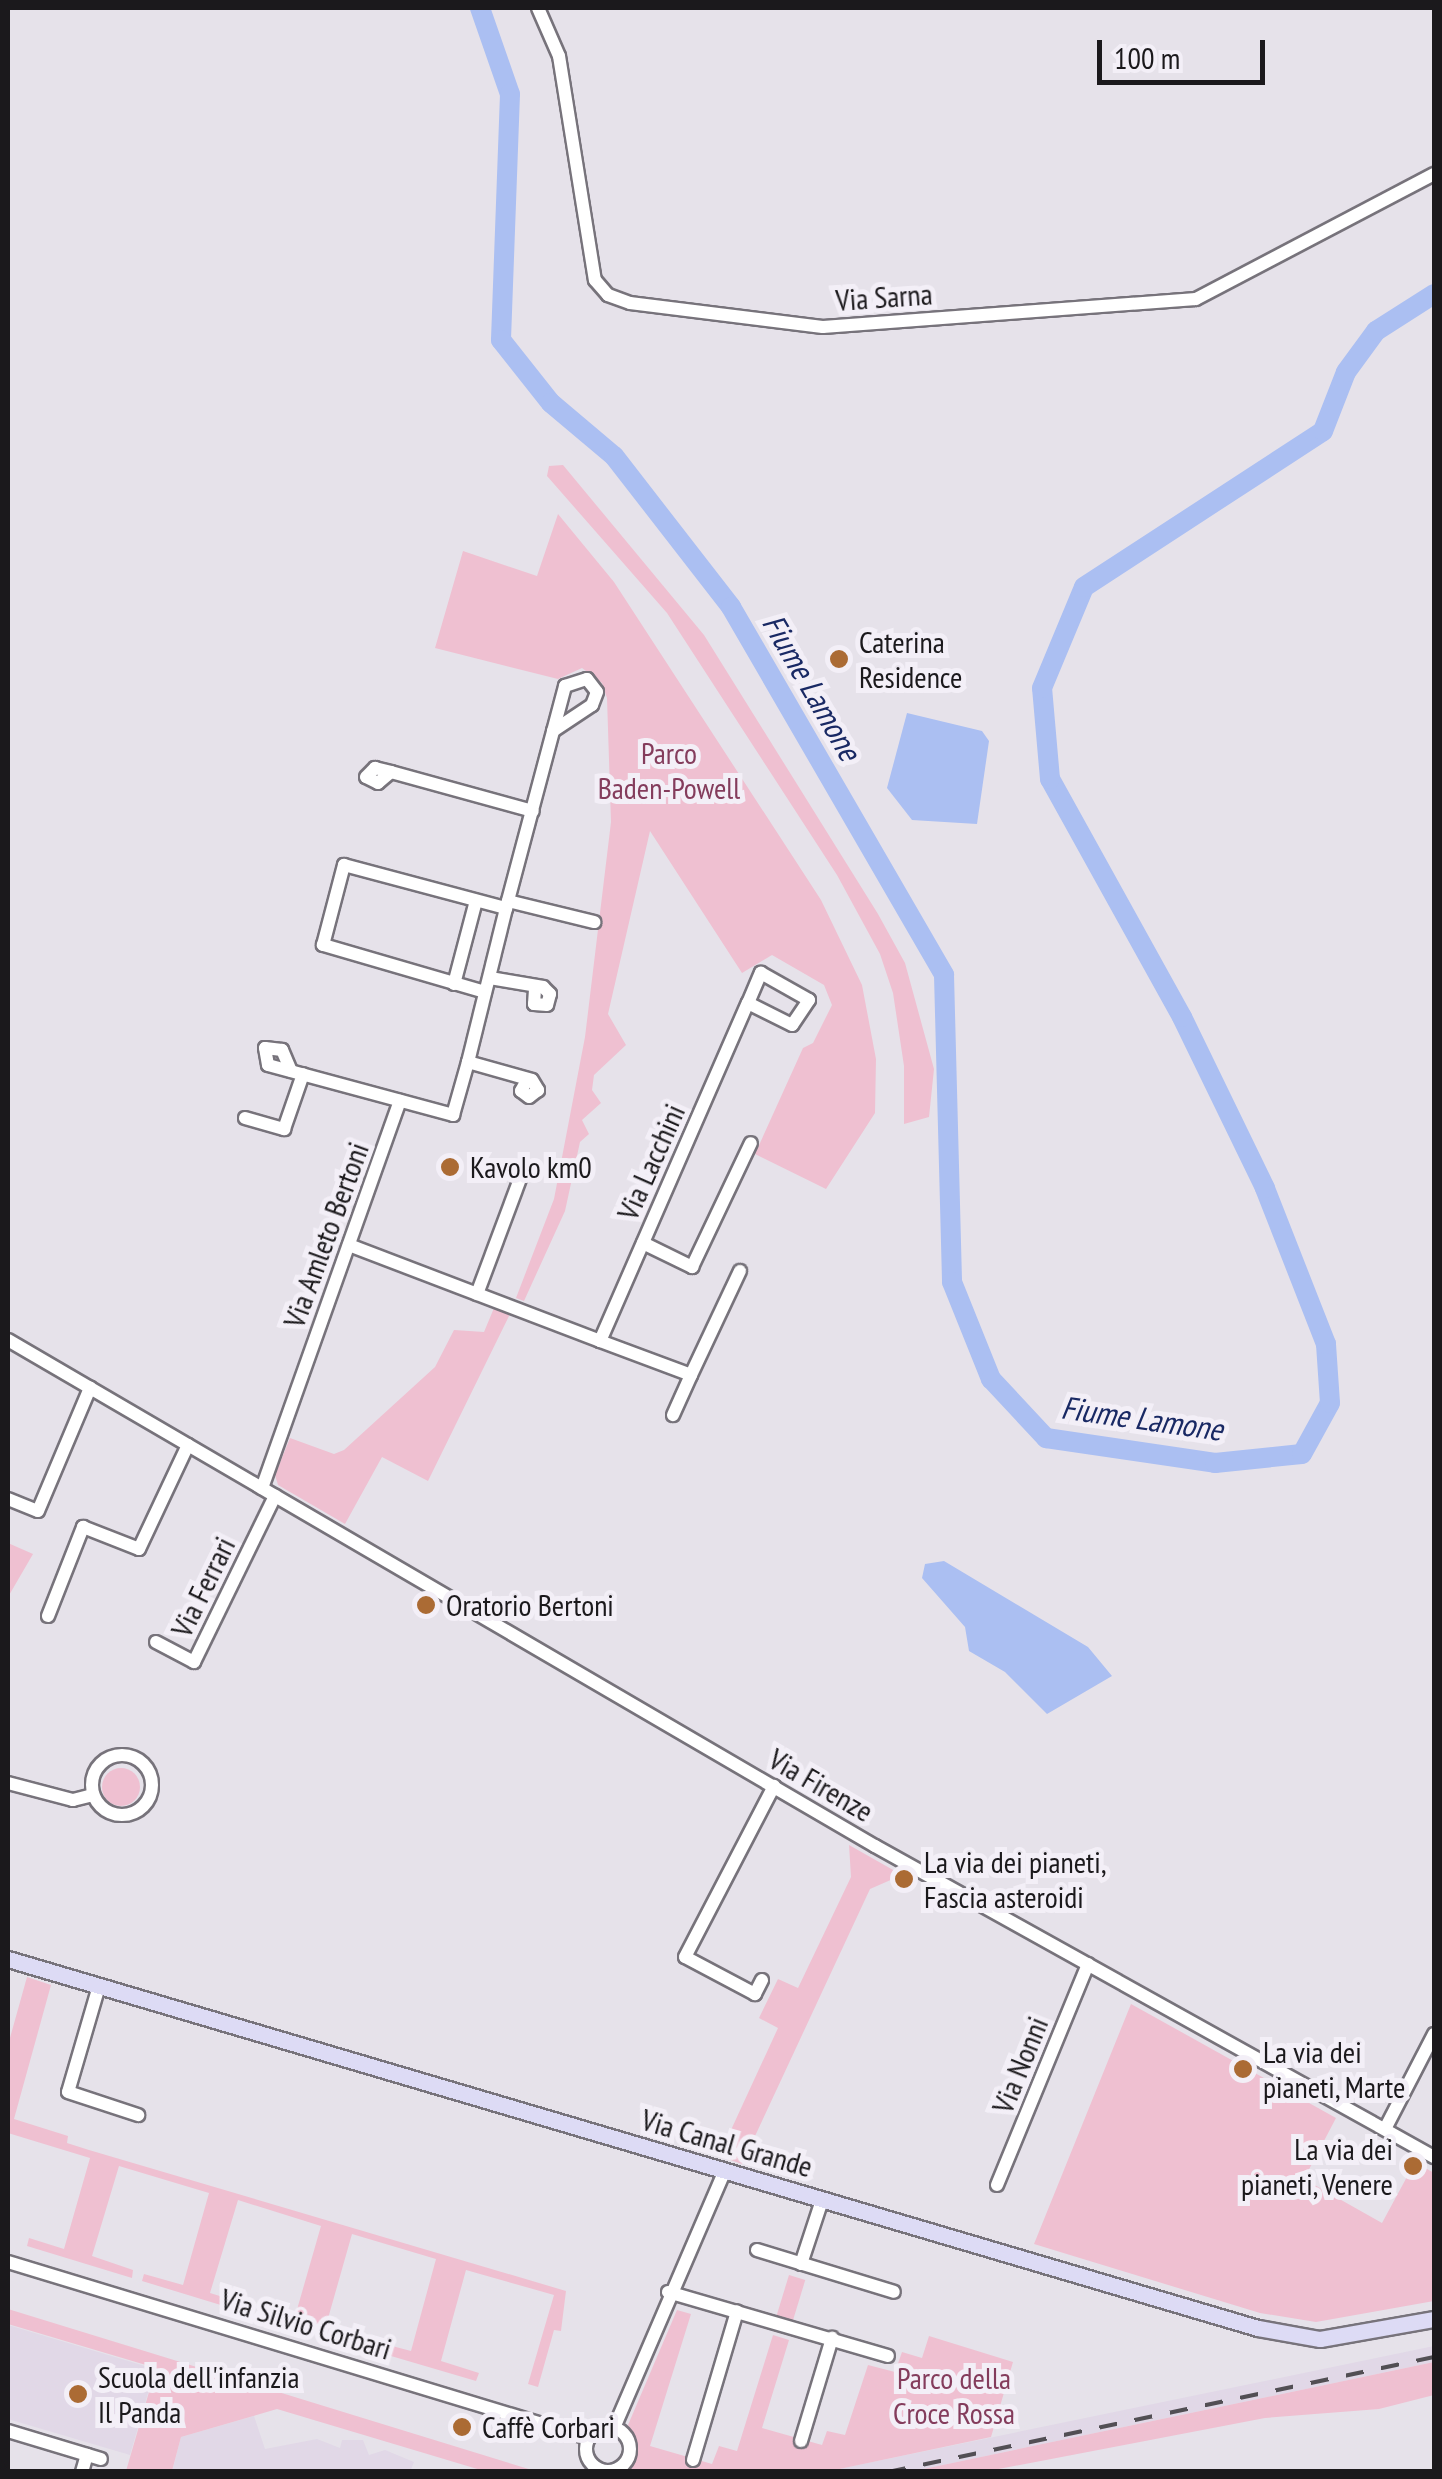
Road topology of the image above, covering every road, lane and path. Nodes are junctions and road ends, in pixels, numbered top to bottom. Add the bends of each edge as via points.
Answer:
1 (538, 8) edge
2 (1434, 174) edge
3 (554, 731) junction
4 (391, 772) dead end
5 (533, 812) junction
6 (476, 900) junction
7 (507, 905) junction
8 (594, 922) dead end
9 (454, 984) junction
10 (488, 985) junction
11 (535, 989) dead end
12 (748, 1003) junction
13 (468, 1062) junction
14 (528, 1080) dead end
15 (400, 1101) junction
16 (245, 1118) dead end
17 (751, 1143) dead end
18 (520, 1179) dead end
19 (643, 1243) junction
20 (349, 1245) junction
21 (740, 1271) dead end
22 (476, 1294) junction
23 (8, 1340) edge
24 (600, 1341) junction
25 (691, 1375) junction
26 (90, 1388) junction
27 (673, 1415) dead end
28 (188, 1445) junction
29 (269, 1492) junction
30 (8, 1499) edge
31 (48, 1616) dead end
32 (156, 1642) dead end
33 (8, 1783) edge
34 (774, 1786) junction
35 (94, 1795) junction
36 (8, 1958) edge
37 (1088, 1964) junction
38 (762, 1980) dead end
39 (99, 1986) junction
40 (1434, 2034) edge
41 (138, 2115) dead end
42 (1385, 2129) junction
43 (1434, 2157) edge
44 (725, 2170) junction
45 (998, 2184) dead end
46 (822, 2200) junction
47 (756, 2250) dead end
48 (8, 2262) edge
49 (801, 2264) junction
50 (668, 2292) junction
51 (894, 2292) dead end
52 (737, 2311) junction
53 (1434, 2320) edge
54 (832, 2338) junction
55 (888, 2356) dead end
56 (614, 2428) junction
57 (8, 2430) edge
58 (588, 2438) junction
59 (801, 2441) dead end
60 (693, 2460) dead end
61 (596, 2470) edge
62 (82, 2472) edge

1 - 2 street, Via Sarna via 559,56 595,280 608,295 630,303 823,327 1196,299
3 - 3 street via 592,705 594,686 587,679 570,680
3 - 5 street
4 - 5 street
5 - 7 street
6 - 7 street
6 - 9 street
6 - 9 street via 344,865 323,945
7 - 8 street
7 - 10 street
9 - 10 street
10 - 11 street
10 - 13 street
12 - 12 street, Via Lacchini via 767,972 809,1000 792,1024
12 - 19 street, Via Lacchini
13 - 14 street
13 - 15 street via 453,1115
15 - 16 street via 297,1072 284,1130
15 - 20 street, Via Amleto Bertoni
17 - 19 street via 692,1267
18 - 22 street
19 - 24 street, Via Lacchini
20 - 22 street
20 - 29 street, Via Amleto Bertoni
21 - 25 street
22 - 24 street
23 - 26 street, Via Firenze
24 - 25 street
25 - 27 street
26 - 28 street, Via Firenze
26 - 30 street via 38,1511
28 - 29 street, Via Firenze
28 - 31 street via 139,1549 83,1527
29 - 32 street, Via Ferrari via 194,1662
29 - 34 street, Via Firenze
33 - 35 street via 74,1800
34 - 37 street, Via Firenze
34 - 38 street via 685,1957 752,2001
35 - 35 street via 116,1814 136,1812 150,1797 151,1776 132,1756 113,1756 93,1776
36 - 39 main road, Via Canal Grande
37 - 42 street, Via Firenze
37 - 45 street, Via Nonni
39 - 41 street via 68,2092
39 - 44 main road, Via Canal Grande
40 - 42 street
42 - 43 street, Via Firenze
44 - 46 main road, Via Canal Grande
44 - 50 street
46 - 49 street
46 - 53 main road, Via Canal Grande via 1311,2338
47 - 49 street
48 - 58 street, Via Silvio Corbari
49 - 51 street
50 - 52 street
50 - 56 street
52 - 54 street
52 - 60 street
54 - 55 street
54 - 59 street
56 - 58 street
56 - 61 street via 628,2441 627,2459 611,2470
57 - 62 street via 94,2457
58 - 61 street via 586,2452

